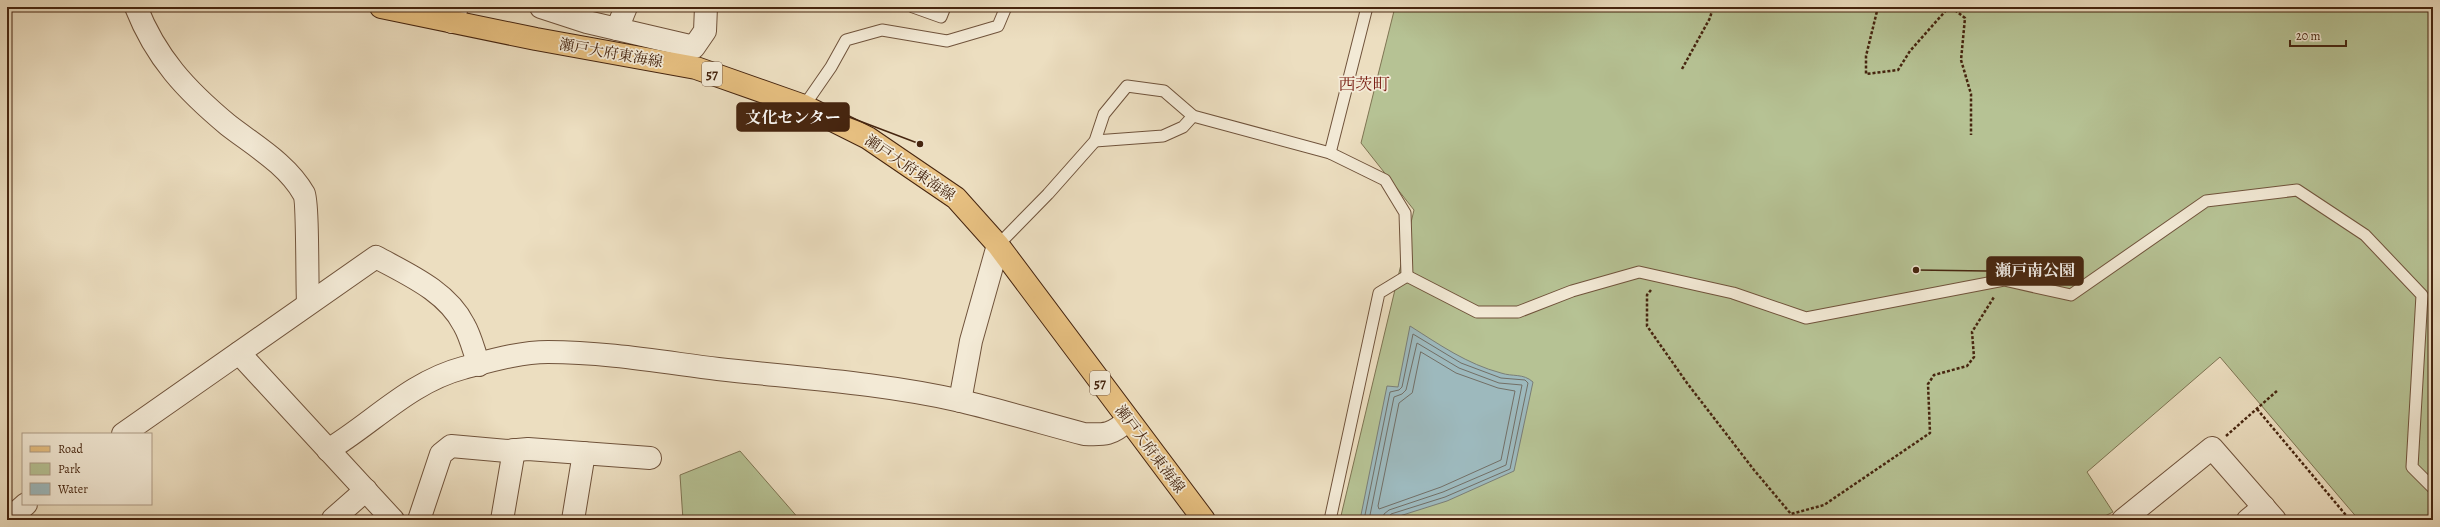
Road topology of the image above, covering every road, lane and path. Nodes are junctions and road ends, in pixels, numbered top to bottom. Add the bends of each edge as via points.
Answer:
1 (136, 7) edge
2 (381, 7) edge
3 (541, 7) edge
4 (626, 7) edge
5 (706, 7) edge
6 (913, 7) edge
7 (945, 7) edge
8 (1006, 7) edge
9 (1367, 7) edge
10 (1713, 7) edge
11 (1878, 7) edge
12 (1950, 7) edge
13 (444, 13) edge
14 (617, 29) junction
15 (1682, 68) dead end
16 (804, 106) junction
17 (1193, 116) junction
18 (1971, 135) dead end
19 (1095, 141) junction
20 (1330, 153) junction
21 (998, 244) junction
22 (1407, 276) junction
23 (1661, 277) junction
24 (2004, 280) junction
25 (308, 303) junction
26 (239, 353) junction
27 (479, 365) junction
28 (2278, 390) dead end
29 (960, 401) junction
30 (2257, 409) junction
31 (1128, 420) junction
32 (124, 433) edge
33 (2212, 448) junction
34 (328, 450) junction
35 (514, 450) junction
36 (584, 453) junction
37 (650, 458) dead end
38 (2433, 488) edge
39 (366, 490) junction
40 (25, 505) edge
41 (2262, 516) edge
42 (333, 519) dead end
43 (8, 520) edge
44 (393, 520) edge
45 (419, 520) edge
46 (502, 520) edge
47 (573, 520) edge
48 (1204, 520) edge
49 (1330, 520) edge
50 (2123, 520) edge
51 (2350, 520) edge

1 - 25 street via 147,36 176,77 227,124 280,164 305,195
2 - 13 main road, 瀬戸大府東海線 / 57
3 - 14 street
4 - 14 street
5 - 14 street via 705,31 694,46
6 - 7 lane via 941,17
8 - 16 lane via 998,26 947,41 882,30 846,40 832,67
9 - 20 lane
10 - 15 path via 1710,18
11 - 12 path via 1866,56 1866,74 1898,70 1910,51
12 - 18 path via 1965,18 1961,60 1971,94
13 - 16 main road, 瀬戸大府東海線 / 57 via 696,68
16 - 21 main road, 瀬戸大府東海線 / 57 via 868,138 956,198
17 - 19 lane via 1183,127 1163,136
17 - 19 lane via 1164,91 1127,86 1104,114
17 - 20 lane
19 - 21 lane via 1048,194
20 - 22 lane via 1385,180 1405,213
21 - 29 street via 971,340
21 - 31 main road, 瀬戸大府東海線 / 57
22 - 23 lane via 1477,312 1518,312 1572,291 1639,272
22 - 49 lane via 1379,293
23 - 24 lane via 1733,293 1806,318
23 - 24 path via 1647,294 1647,326 1754,470 1791,514 1824,505 1930,434 1928,384 1934,375 1967,366 1974,358 1972,332
24 - 38 lane via 2071,295 2206,201 2297,190 2365,235 2422,295 2412,467
25 - 26 street
25 - 27 street via 376,257 437,292 464,324
26 - 32 street
26 - 34 street
27 - 29 street via 504,357 547,352 867,385
27 - 34 street via 420,385
28 - 30 path
29 - 31 street via 1084,434 1103,435 1116,432
30 - 33 path
30 - 51 path
31 - 48 main road, 瀬戸大府東海線 / 57
33 - 41 street
33 - 50 street
34 - 39 street
35 - 36 street
35 - 45 street via 455,446 446,449 441,454
35 - 46 street
36 - 37 street
36 - 47 street
39 - 42 street
39 - 44 street
40 - 43 street

